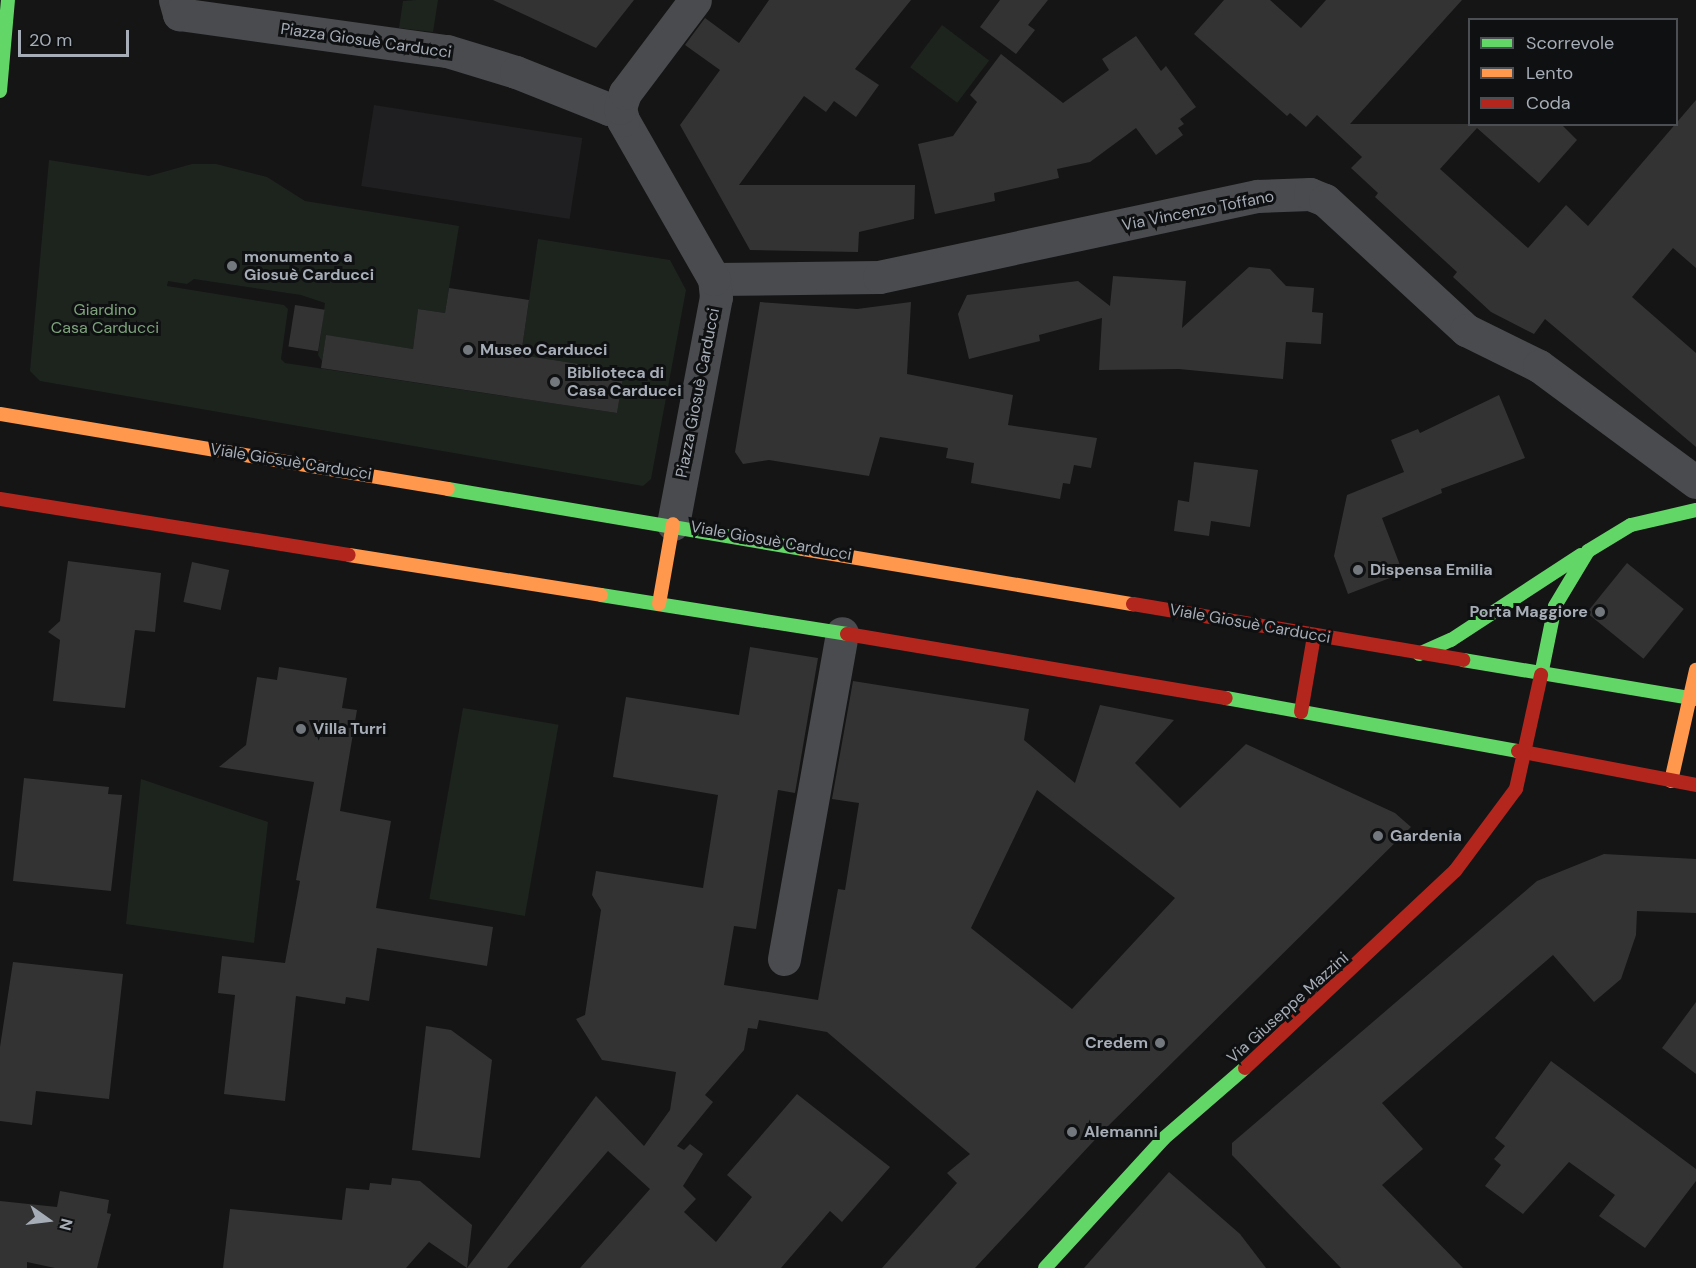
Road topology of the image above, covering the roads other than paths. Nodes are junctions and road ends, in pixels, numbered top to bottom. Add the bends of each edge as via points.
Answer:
1 (8, 0) edge
2 (175, 0) edge
3 (695, 0) edge
4 (0, 91) edge
5 (620, 108) junction
6 (714, 279) junction
7 (0, 414) edge
8 (1696, 482) edge
9 (0, 499) edge
10 (1696, 510) edge
11 (673, 524) junction
12 (1588, 551) junction
13 (659, 604) junction
14 (842, 633) junction
15 (1314, 636) junction
16 (1419, 654) junction
17 (1696, 670) edge
18 (1541, 675) junction
19 (1692, 699) edge
20 (1301, 712) junction
21 (1526, 753) junction
22 (1671, 781) junction
23 (1696, 785) edge
24 (784, 958) dead end
25 (1045, 1268) edge

1 - 4 main road
2 - 5 street, Piazza Giosuè Carducci via 179,14 447,51 516,72 609,109
3 - 5 street via 625,93
5 - 6 street via 622,120
6 - 8 street, Via Vincenzo Toffano via 879,277 1257,196 1310,195 1325,200 1466,330 1539,366
6 - 11 street, Piazza Giosuè Carducci via 716,297
7 - 11 main road, Viale Giosuè Carducci
9 - 13 main road
10 - 12 main road via 1662,514 1631,525
11 - 13 main road
11 - 15 main road, Viale Giosuè Carducci
12 - 16 main road via 1451,640
12 - 18 main road, Via Giuseppe Mazzini via 1555,606
13 - 14 main road
14 - 20 main road
14 - 24 street
15 - 16 main road, Viale Giosuè Carducci
15 - 20 main road
16 - 18 main road, Viale Giosuè Carducci
17 - 19 main road
18 - 19 main road, Viale Giosuè Carducci
18 - 21 main road, Via Giuseppe Mazzini
19 - 22 main road
20 - 21 main road
21 - 22 main road
21 - 25 main road, Via Giuseppe Mazzini via 1508,802 1455,871 1301,1020 1163,1139
22 - 23 main road

